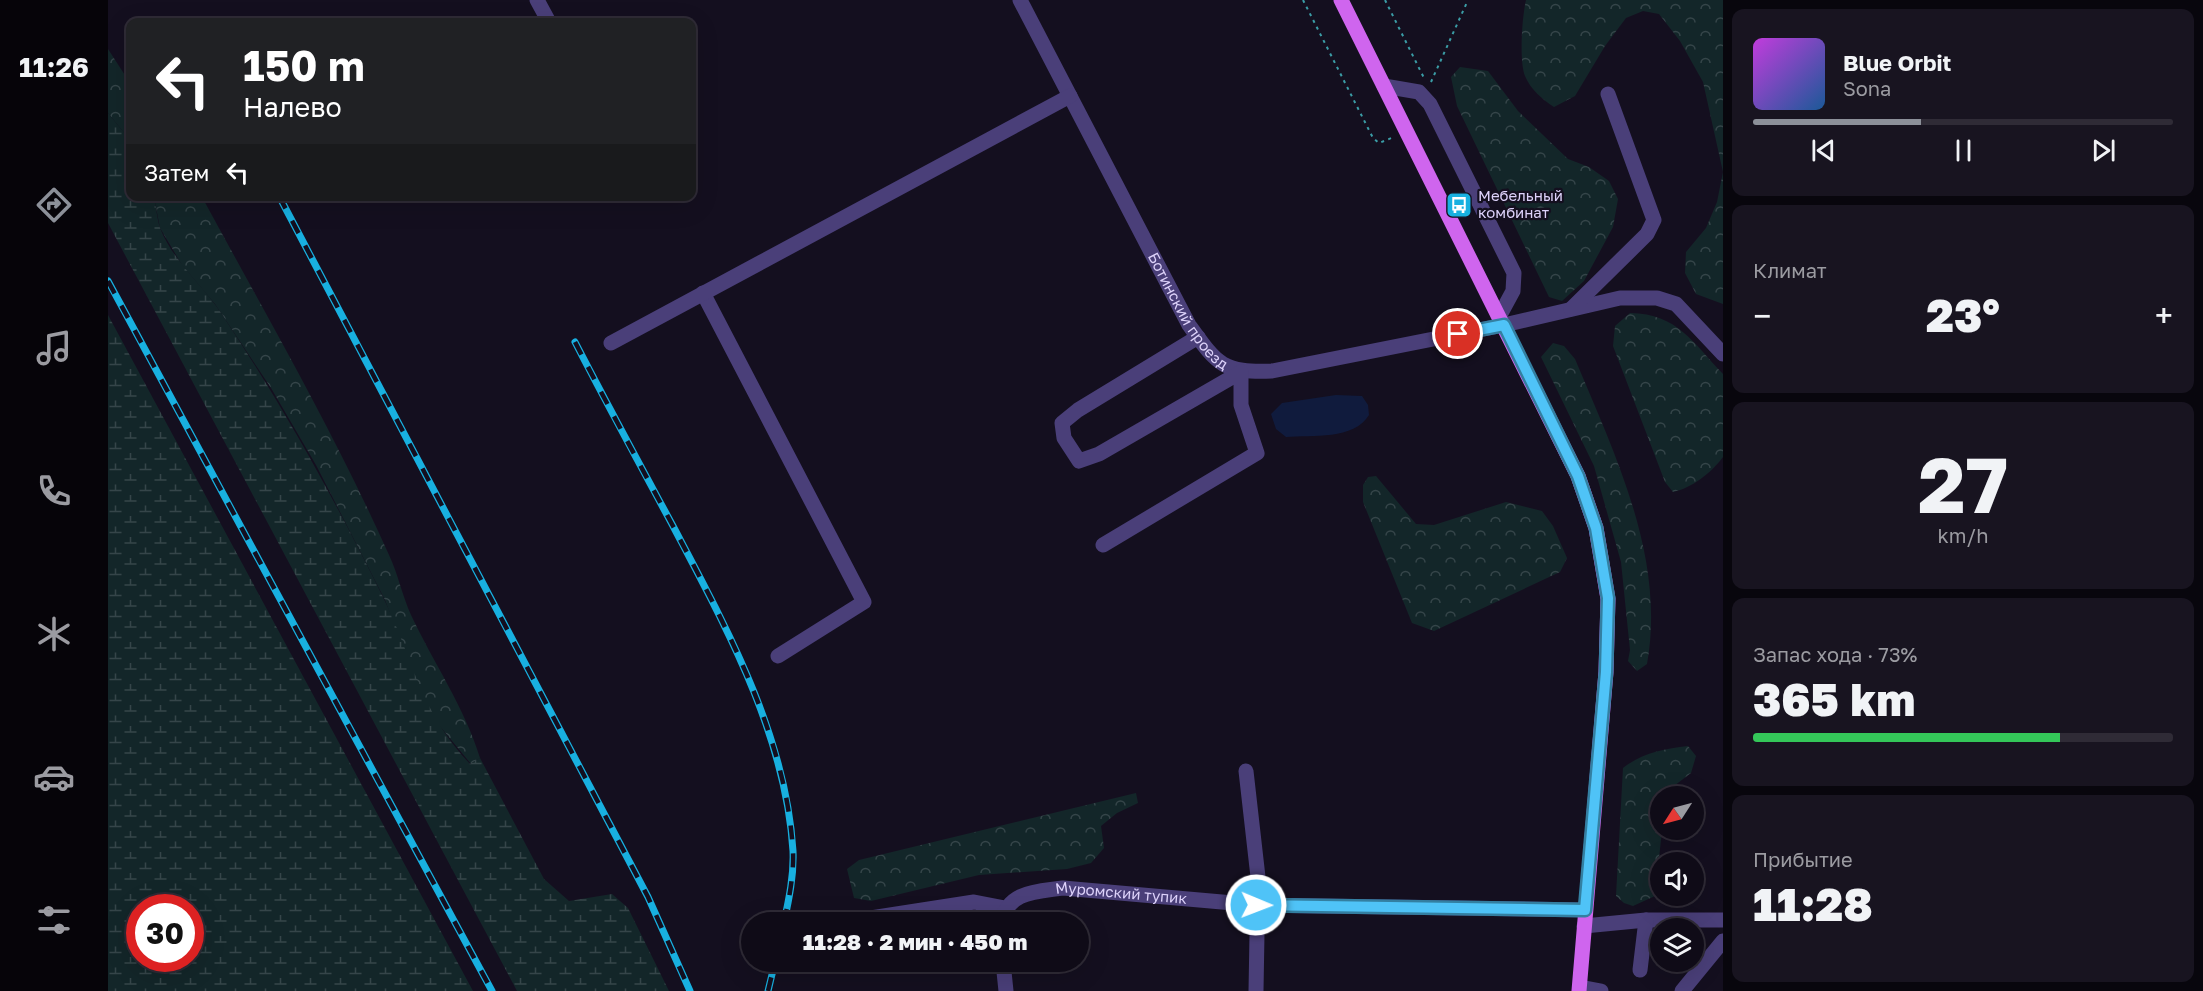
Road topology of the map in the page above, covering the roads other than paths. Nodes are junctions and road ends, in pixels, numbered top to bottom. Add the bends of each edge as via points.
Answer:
1 (537, 0) edge
2 (1020, 0) edge
3 (1341, 0) edge
4 (547, 18) edge
5 (1384, 86) junction
6 (1608, 94) dead end
7 (1070, 96) junction
8 (704, 293) junction
9 (1571, 309) junction
10 (1502, 320) junction
11 (1197, 337) junction
12 (610, 343) dead end
13 (1723, 354) edge
14 (1241, 372) junction
15 (1103, 544) dead end
16 (778, 656) dead end
17 (1246, 771) dead end
18 (1256, 905) junction
19 (1585, 910) junction
20 (910, 912) edge
21 (996, 912) edge
22 (1006, 912) edge
23 (1646, 920) junction
24 (1723, 920) edge
25 (1584, 926) junction
26 (1723, 941) edge
27 (1640, 970) dead end
28 (1004, 972) edge
29 (1580, 989) edge
30 (1006, 991) edge
31 (1256, 991) edge
32 (1600, 991) edge
33 (1682, 991) edge

1 - 4 street
2 - 7 street, Ботинский проезд
3 - 5 main road
5 - 10 main road
5 - 10 street via 1419,92 1430,104 1514,273
6 - 9 street via 1654,220 1647,234
7 - 8 street
7 - 11 street, Ботинский проезд
8 - 12 street
8 - 16 street via 864,602
9 - 10 street, Ботинский проезд
9 - 13 street, Ботинский проезд via 1620,298 1658,298 1676,304
10 - 14 street, Ботинский проезд via 1272,372
10 - 19 main road via 1578,476 1596,528 1608,598 1606,672
11 - 14 street, Ботинский проезд via 1213,358
11 - 14 street via 1062,423 1064,438 1079,461 1099,454
14 - 15 street via 1241,405 1257,453
17 - 18 street via 1258,877
18 - 19 street, Муромский тупик
18 - 22 street, Муромский тупик via 1063,888 1018,897
18 - 31 street
19 - 25 main road
20 - 21 street via 974,902
23 - 24 street
23 - 25 street
23 - 27 street
25 - 29 main road
26 - 33 street
28 - 30 street
29 - 32 street

